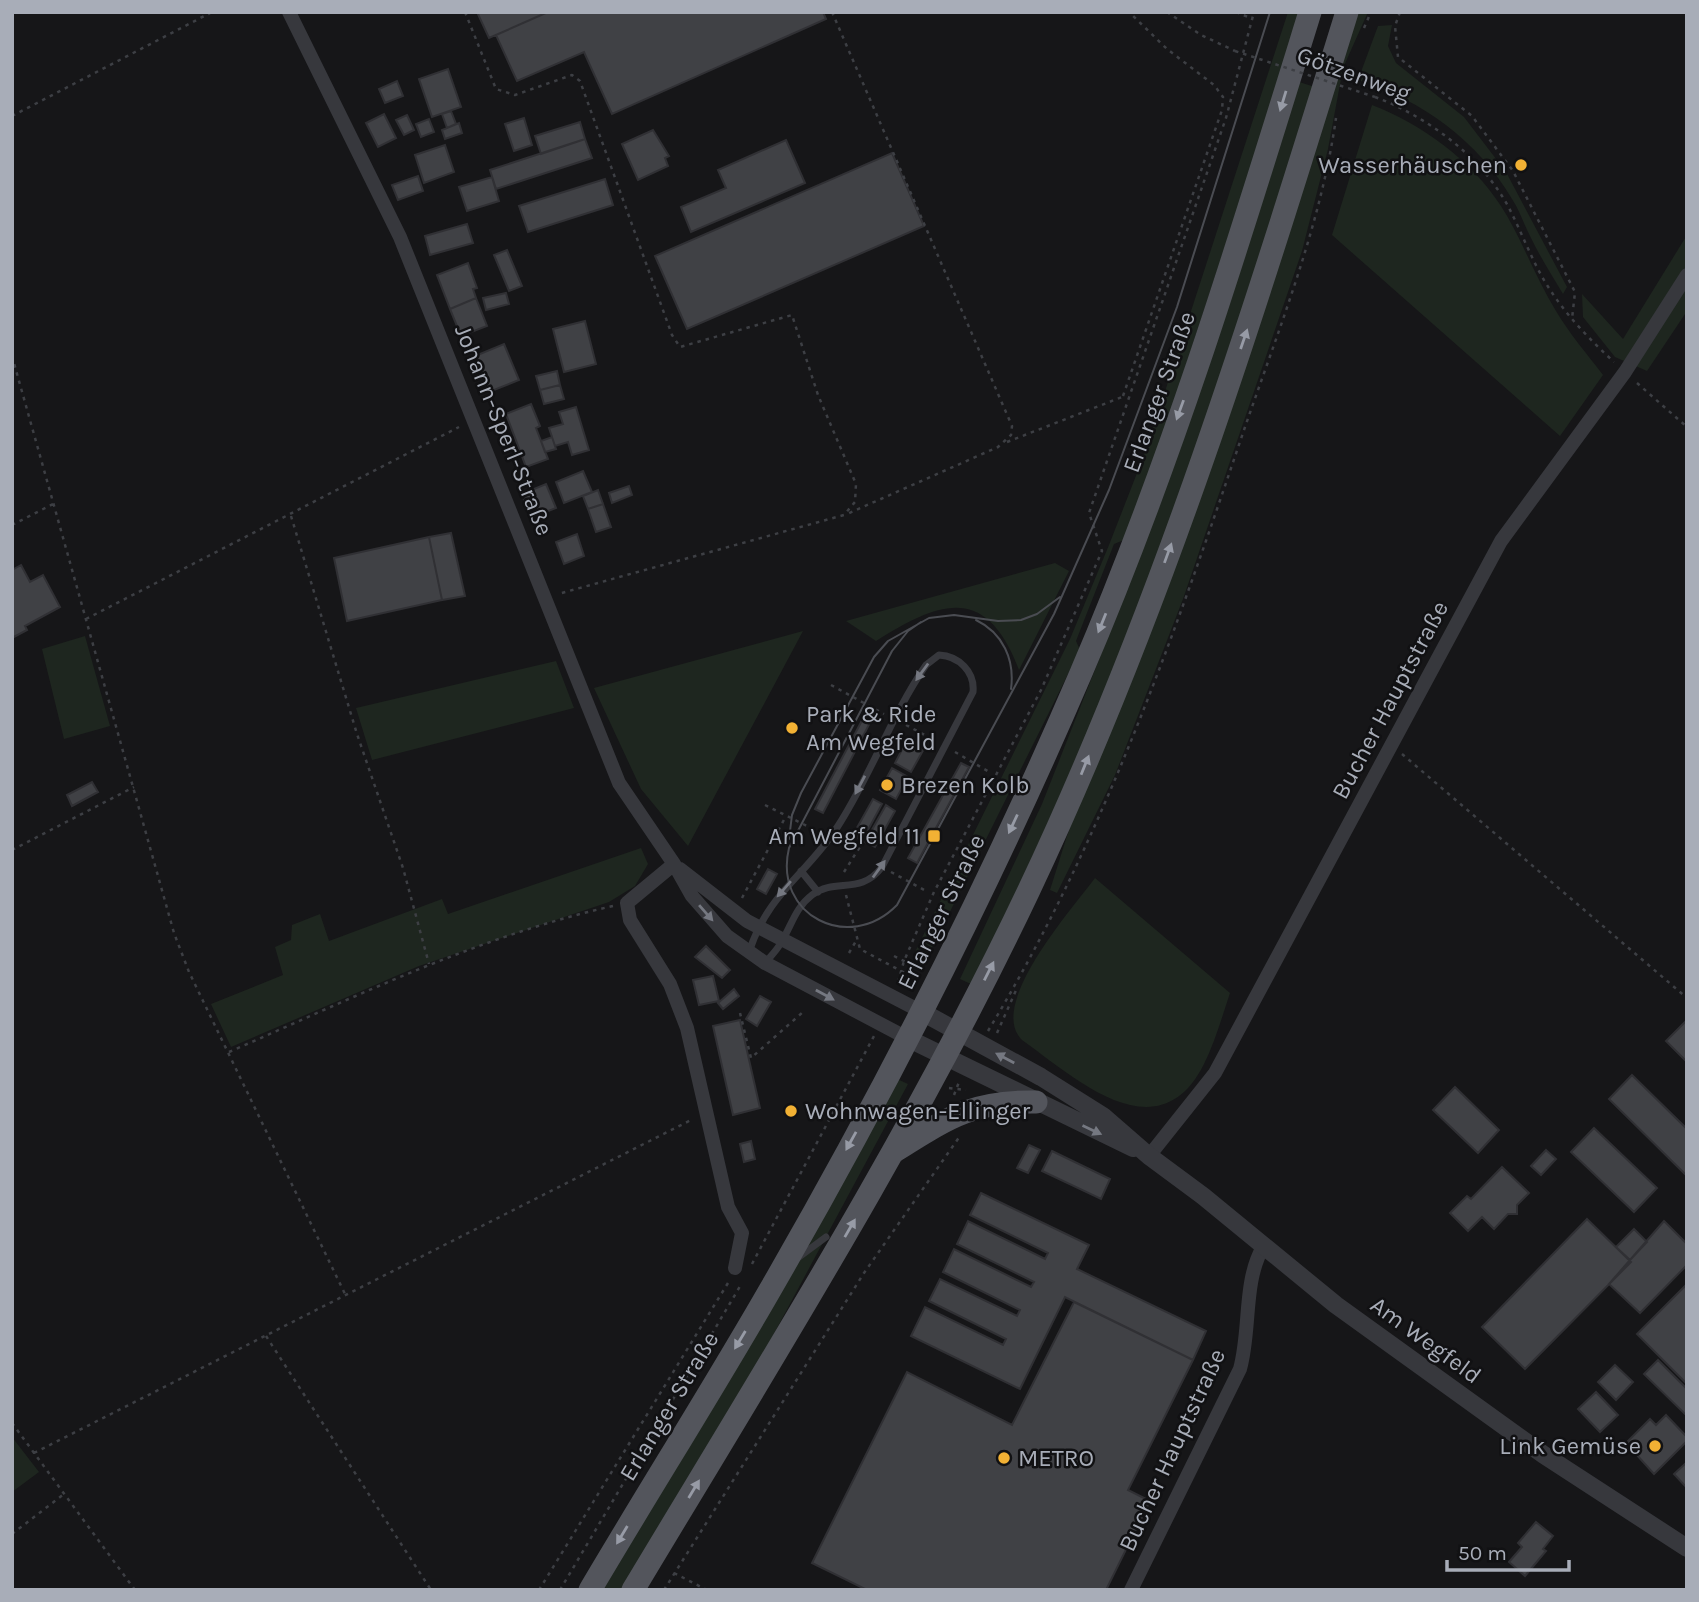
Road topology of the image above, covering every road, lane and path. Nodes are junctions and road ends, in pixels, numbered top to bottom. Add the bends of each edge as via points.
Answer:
1 (212, 12) edge
2 (289, 12) edge
3 (465, 12) edge
4 (832, 12) edge
5 (1129, 12) edge
6 (1167, 12) edge
7 (1236, 12) edge
8 (1252, 12) edge
9 (1310, 12) edge
10 (1347, 12) edge
11 (1371, 12) edge
12 (1400, 12) edge
13 (1363, 30) dead end
14 (1342, 85) dead end
15 (1223, 97) junction
16 (1231, 98) junction
17 (1338, 99) dead end
18 (12, 116) edge
19 (1337, 116) dead end
20 (1687, 275) edge
21 (1572, 319) junction
22 (12, 356) edge
23 (1625, 372) junction
24 (1123, 396) junction
25 (1129, 398) junction
26 (474, 419) junction
27 (1687, 427) edge
28 (1004, 443) junction
29 (53, 504) junction
30 (844, 515) junction
31 (291, 516) junction
32 (12, 525) edge
33 (544, 597) junction
34 (86, 619) junction
35 (831, 685) dead end
36 (895, 719) junction
37 (1391, 745) junction
38 (947, 747) junction
39 (991, 773) dead end
40 (134, 787) junction
41 (765, 805) dead end
42 (786, 816) junction
43 (817, 831) dead end
44 (12, 850) edge
45 (674, 864) junction
46 (882, 867) junction
47 (801, 871) junction
48 (818, 892) junction
49 (928, 892) dead end
50 (627, 903) junction
51 (734, 913) junction
52 (757, 927) junction
53 (782, 941) junction
54 (749, 953) junction
55 (849, 953) dead end
56 (894, 956) dead end
57 (904, 961) junction
58 (765, 963) junction
59 (429, 964) junction
60 (923, 970) dead end
61 (1017, 988) dead end
62 (1687, 998) edge
63 (995, 1002) dead end
64 (1002, 1004) junction
65 (1009, 1007) junction
66 (803, 1012) dead end
67 (922, 1012) junction
68 (740, 1013) dead end
69 (958, 1032) junction
70 (997, 1034) dead end
71 (907, 1038) junction
72 (229, 1052) junction
73 (866, 1053) dead end
74 (944, 1057) junction
75 (1036, 1102) junction
76 (705, 1113) junction
77 (961, 1129) dead end
78 (893, 1153) junction
79 (1149, 1156) junction
80 (826, 1237) dead end
81 (1263, 1247) junction
82 (799, 1258) dead end
83 (752, 1264) dead end
84 (740, 1272) junction
85 (345, 1294) junction
86 (266, 1336) junction
87 (12, 1423) edge
88 (34, 1452) junction
89 (64, 1494) junction
90 (12, 1534) edge
91 (1687, 1548) edge
92 (674, 1573) junction
93 (135, 1590) edge
94 (431, 1590) edge
95 (539, 1590) edge
96 (560, 1590) edge
97 (590, 1590) edge
98 (634, 1590) edge
99 (664, 1590) edge
100 (707, 1590) edge
101 (1131, 1590) edge

1 - 18 path
2 - 26 street, Johann-Sperl-Straße via 374,181
3 - 30 path via 496,89 515,95 572,75 580,81 680,347 792,315 818,395 856,484 855,502
4 - 28 path via 1009,416 1011,435
5 - 15 path
6 - 21 path, Götzenweg, bridge via 1200,36 1235,51 1403,107 1431,125 1486,175 1508,206 1546,284
7 - 8 path via 1248,17
8 - 16 path
9 -> 67 main road, Erlanger Straße via 1212,321 1123,572 1060,723
69 -> 10 main road via 1073,794 1158,581 1250,320
11 - 13 path
12 - 21 path via 1395,26 1398,57 1472,116 1513,171 1574,292
14 - 17 path
15 - 16 path
15 - 24 path via 1218,123
16 - 25 path
19 - 64 path via 1318,206 1287,307 1159,671 1098,819
20 - 23 street, Bucher Hauptstraße
21 - 23 path, Götzenweg
22 - 29 path
23 - 27 path, Götzenweg
23 - 37 street, Bucher Hauptstraße via 1501,541
24 - 25 path
24 - 28 path
25 - 57 path via 1089,513 1102,551 1041,690 934,892
26 - 31 path
26 - 33 street, Johann-Sperl-Straße
28 - 30 path
29 - 32 path
29 - 34 path
30 - 33 path
31 - 34 path
31 - 59 path via 403,867
33 - 45 street, Johann-Sperl-Straße via 618,783
34 - 40 path
35 - 36 path
36 - 38 path
38 -> 36 lane via 974,684 964,665 955,659 939,655 926,665
36 -> 47 lane via 842,820
37 - 62 path
37 - 79 street, Bucher Hauptstraße via 1215,1073
38 - 39 path
38 - 46 lane
40 - 44 path
40 - 72 path via 174,933
41 - 42 path
42 - 43 path
42 - 51 path
45 - 50 street
45 - 51 street, Johann-Sperl-Straße
45 -> 54 street, Johann-Sperl-Straße via 708,916
48 -> 46 lane via 862,884
46 - 49 path
47 - 48 lane
47 -> 52 lane
48 - 53 lane via 796,911
50 - 59 path via 573,915
50 - 76 street via 630,920 670,984 687,1028
51 - 52 street, Johann-Sperl-Straße
52 - 53 street, Johann-Sperl-Straße
52 - 54 lane
53 - 58 lane
53 - 67 street, Johann-Sperl-Straße
54 - 58 street, Johann-Sperl-Straße
55 - 57 path via 856,941 867,956 901,972
56 - 57 path
57 - 60 path
58 -> 71 street, Johann-Sperl-Straße
59 - 72 path
61 - 65 path
63 - 64 path
64 - 65 path
65 - 70 path
66 - 68 path via 751,1058
67 - 69 street, Johann-Sperl-Straße
67 - 71 main road, Erlanger Straße
69 - 74 main road
79 -> 69 street, Am Wegfeld via 1093,1109
71 - 74 street, Am Wegfeld
71 -> 97 main road, Erlanger Straße via 770,1289
72 - 85 path
73 - 83 path
74 - 75 street, Am Wegfeld
74 - 78 main road
75 - 78 main road via 975,1106
75 -> 79 street, Am Wegfeld
76 - 84 street via 728,1207 742,1233
76 - 85 path
77 - 92 path
98 -> 78 main road
79 - 81 street, Am Wegfeld
80 - 82 lane
81 - 91 street, Am Wegfeld via 1513,1433
81 - 101 street, Bucher Hauptstraße via 1253,1267 1248,1341 1240,1369
84 - 95 path
84 - 96 path
85 - 86 path
86 - 88 path
86 - 94 path
87 - 88 path
88 - 89 path
89 - 90 path
89 - 93 path
92 - 99 path
92 - 100 path

